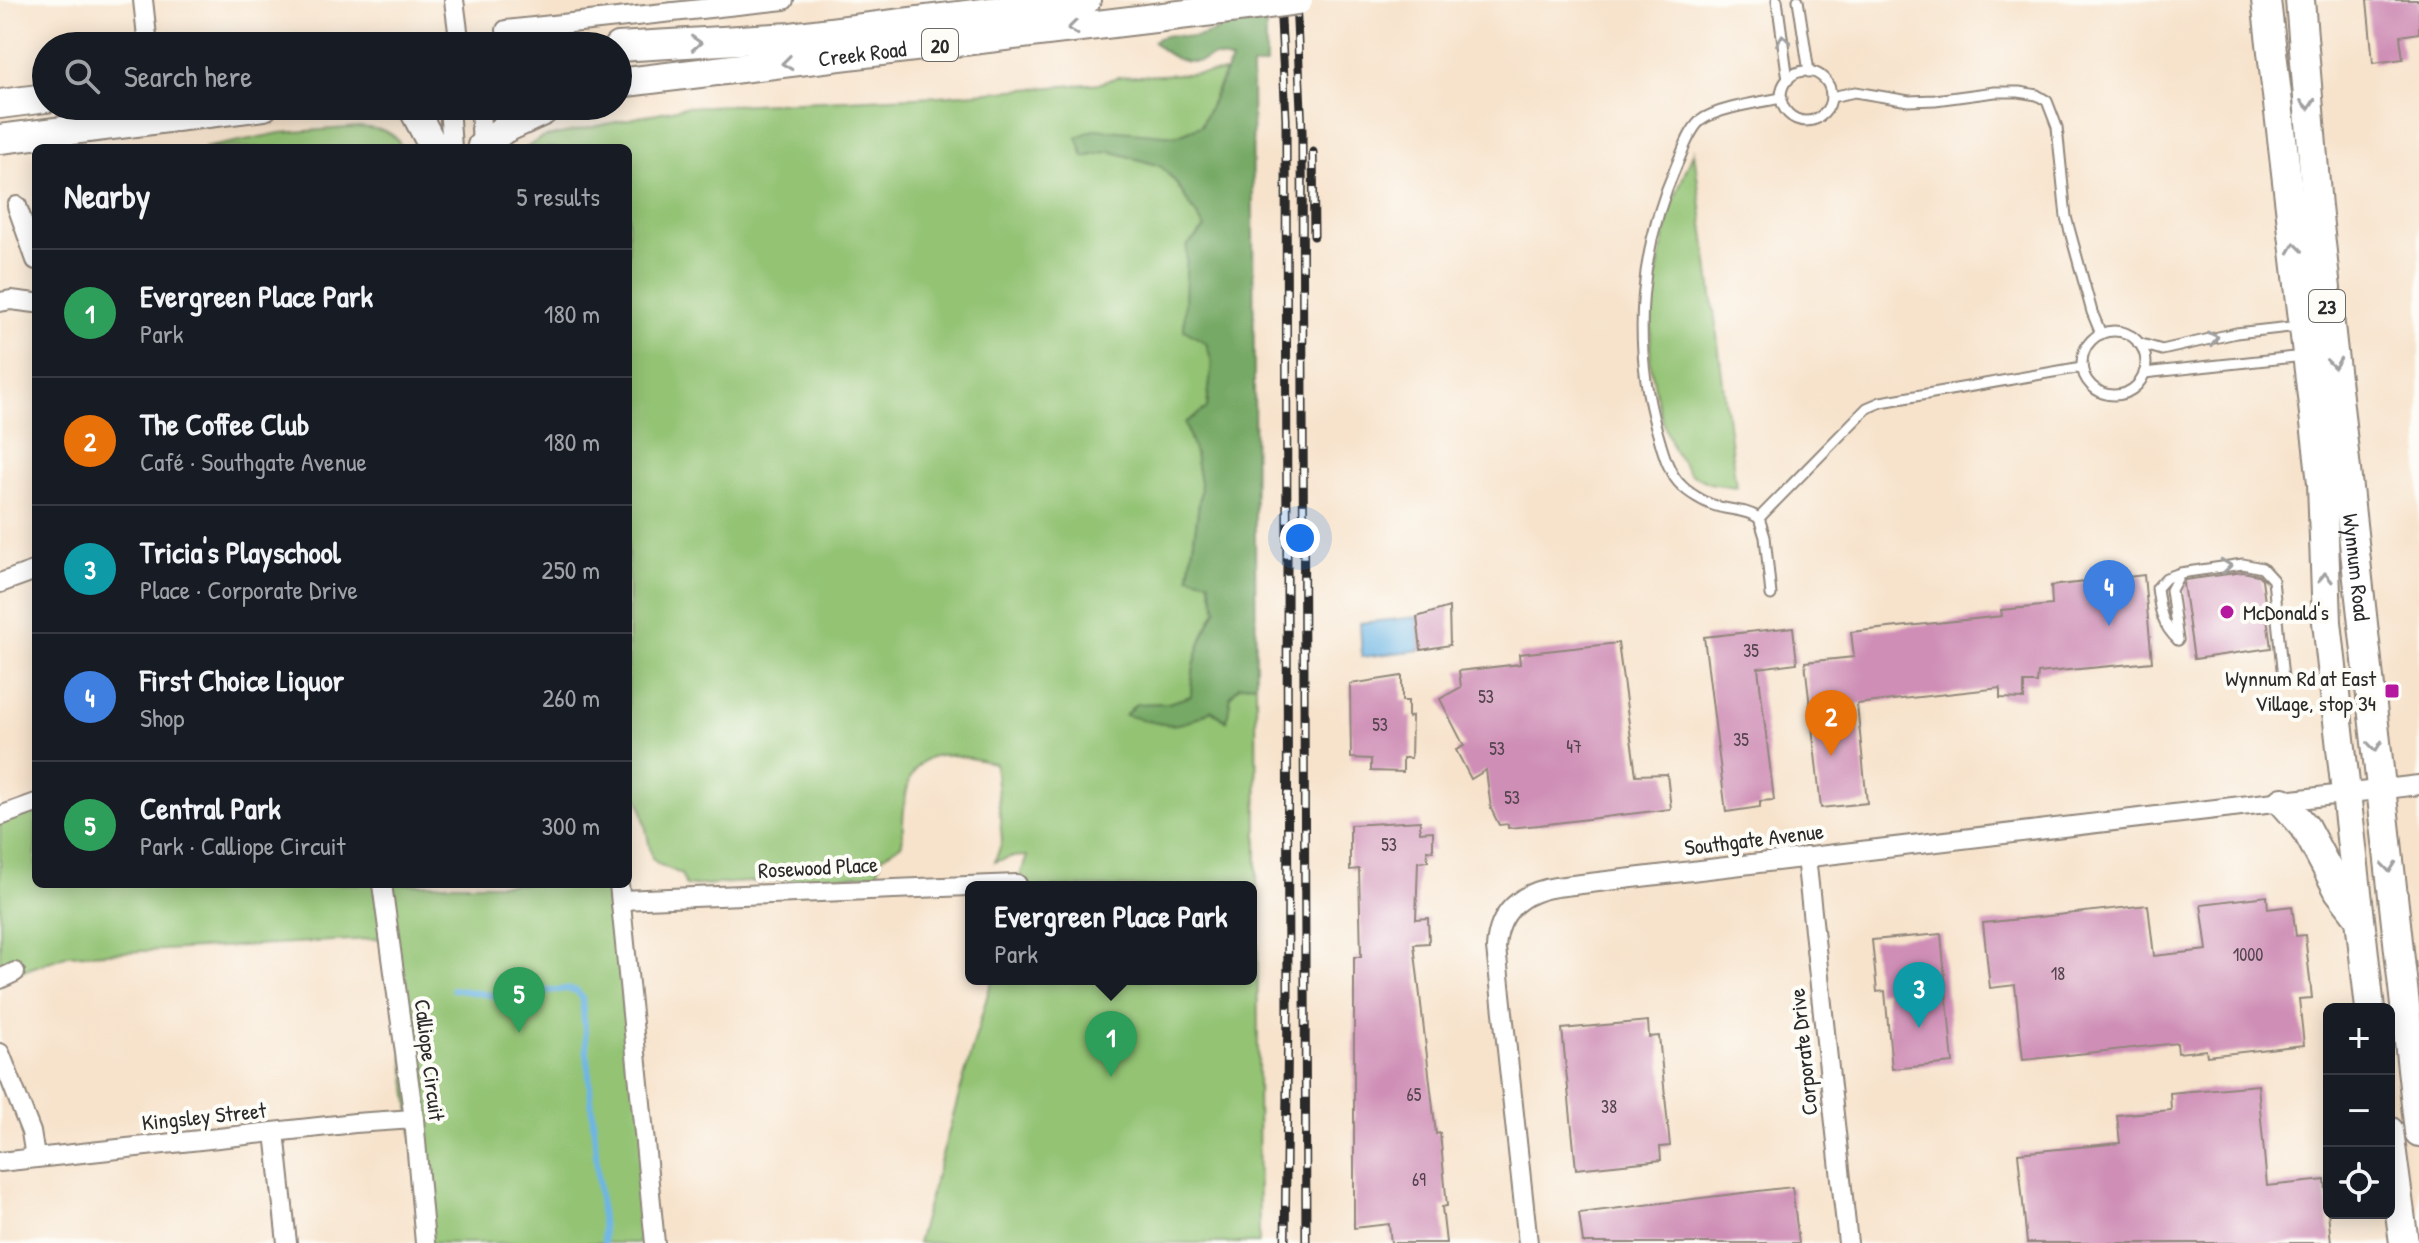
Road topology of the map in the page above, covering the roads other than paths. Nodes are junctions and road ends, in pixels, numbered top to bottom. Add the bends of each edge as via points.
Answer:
1 (143, 0) edge
2 (454, 0) edge
3 (1086, 0) edge
4 (1298, 0) edge
5 (1777, 0) edge
6 (1798, 0) edge
7 (2266, 0) edge
8 (2300, 0) edge
9 (774, 1) edge
10 (506, 30) dead end
11 (146, 32) edge
12 (458, 32) edge
13 (632, 46) edge
14 (1809, 72) junction
15 (1788, 80) junction
16 (632, 81) edge
17 (1831, 97) junction
18 (1782, 98) junction
19 (32, 100) edge
20 (0, 104) edge
21 (152, 120) edge
22 (419, 120) edge
23 (450, 120) edge
24 (481, 120) edge
25 (524, 120) edge
26 (0, 139) edge
27 (432, 144) edge
28 (452, 144) edge
29 (482, 144) edge
30 (486, 144) edge
31 (17, 206) dead end
32 (32, 249) edge
33 (0, 302) edge
34 (32, 302) edge
35 (2304, 326) junction
36 (2101, 334) junction
37 (2138, 343) junction
38 (2307, 356) junction
39 (2082, 367) junction
40 (2144, 373) junction
41 (1759, 518) junction
42 (32, 571) edge
43 (0, 583) edge
44 (1771, 595) dead end
45 (2178, 640) dead end
46 (2283, 678) dead end
47 (2419, 785) edge
48 (2380, 789) junction
49 (2346, 795) junction
50 (2283, 802) junction
51 (32, 804) edge
52 (0, 816) edge
53 (1806, 857) junction
54 (965, 885) edge
55 (383, 888) edge
56 (620, 892) edge
57 (2359, 918) junction
58 (2369, 1003) edge
59 (0, 1053) edge
60 (414, 1119) junction
61 (275, 1132) junction
62 (2419, 1132) edge
63 (2391, 1147) edge
64 (35, 1157) junction
65 (0, 1162) edge
66 (287, 1243) edge
67 (425, 1243) edge
68 (655, 1243) edge
69 (1528, 1243) edge
70 (1848, 1243) edge
71 (2404, 1243) edge

1 - 11 street
2 - 12 street
13 -> 3 main road, Creek Road / 20 via 791,37
4 -> 16 main road, Creek Road / 20, bridge
15 -> 5 lane
6 - 14 lane
35 -> 7 main road, Wynnum Road / 23
8 -> 48 main road, Wynnum Road / 23
9 - 10 street
14 - 15 lane
14 - 17 lane via 1823,78
15 - 18 lane
17 - 18 lane via 1825,113 1811,121 1794,118
17 - 36 lane via 1855,92 1909,101 2019,92 2047,101 2057,127 2066,217
18 - 41 lane via 1731,108 1701,121 1689,138 1657,214 1643,303 1649,404 1663,453 1680,485 1712,505 1746,510
19 - 20 main road
21 - 26 main road
22 - 27 main road
23 - 28 street
24 - 29 street
25 - 30 main road
31 - 32 street
33 - 34 street
37 -> 35 lane via 2162,350 2236,333
35 - 38 main road, Wynnum Road / 23
36 - 37 lane via 2121,332
36 - 39 lane via 2087,347
37 - 40 lane via 2146,362
38 - 40 lane
49 -> 38 main road, Wynnum Road / 23 via 2327,622 2325,511
39 - 40 lane via 2091,386 2111,395 2131,390
39 - 41 lane via 1867,408
41 - 44 lane
42 - 43 street
45 -> 46 lane via 2161,618 2157,588 2166,578 2243,564 2262,568 2273,580
47 - 48 street, Southgate Avenue
48 - 49 street, Southgate Avenue
48 -> 62 main road, Wynnum Road / 23
49 - 50 street, Southgate Avenue
49 - 57 main road, Wynnum Road / 23
50 - 53 street, Southgate Avenue
50 - 57 main road via 2305,827
51 - 52 street
53 - 69 street, Southgate Avenue via 1546,889 1528,894 1507,912 1499,929 1497,958
53 - 70 street, Corporate Drive
54 - 56 street, Rosewood Place
55 - 60 street, Calliope Circuit
56 - 68 street
57 - 58 main road, Wynnum Road / 23
59 - 64 street via 31,1132
60 - 61 street, Kingsley Street
60 - 67 street, Calliope Circuit
61 - 64 street, Kingsley Street
61 - 66 street
63 - 71 main road
64 - 65 street, Kingsley Street

